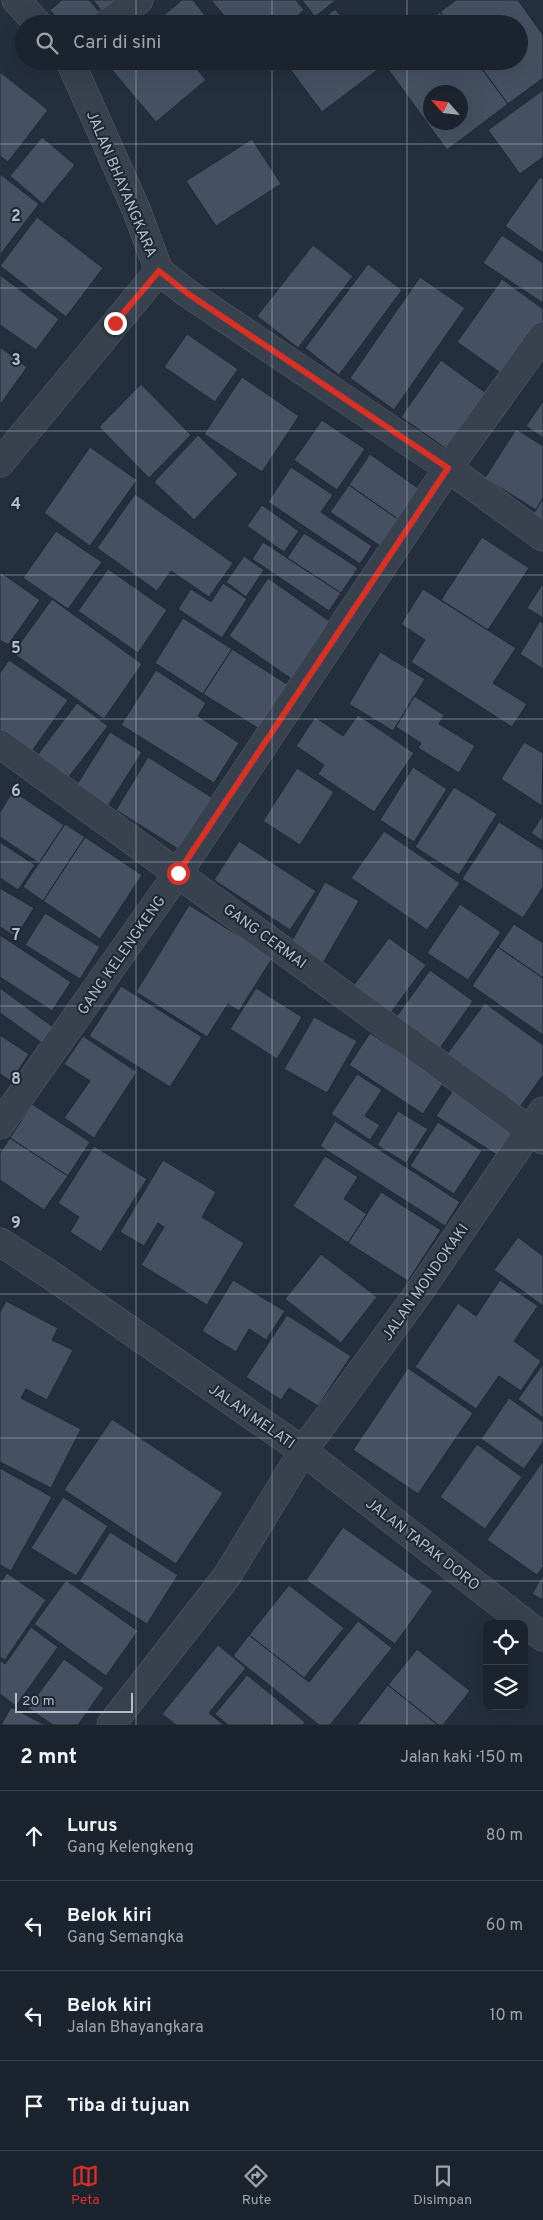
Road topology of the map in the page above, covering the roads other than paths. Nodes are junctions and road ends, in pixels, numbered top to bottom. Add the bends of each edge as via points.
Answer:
1 (16, 0) edge
2 (139, 0) edge
3 (30, 15) edge
4 (118, 15) edge
5 (74, 70) edge
6 (159, 271) junction
7 (543, 336) edge
8 (0, 464) edge
9 (448, 468) junction
10 (543, 537) edge
11 (0, 744) edge
12 (178, 873) junction
13 (0, 1125) edge
14 (538, 1127) edge
15 (0, 1242) edge
16 (302, 1451) junction
17 (543, 1637) edge
18 (111, 1725) edge

1 - 3 street
2 - 4 street
5 - 6 street, JALAN BHAYANGKARA via 136,209
6 - 8 street, JALAN BHAYANGKARA
6 - 9 street
7 - 9 street, GANG KELENGKENG
9 - 10 street
9 - 12 street, GANG KELENGKENG
11 - 12 street, GANG CERMAI
12 - 13 street, GANG KELENGKENG
12 - 14 street, GANG CERMAI
14 - 16 street, JALAN MONDOKAKI
15 - 16 street, JALAN MELATI
16 - 17 street, JALAN TAPAK DORO
16 - 18 street, JALAN MELATI via 227,1576

